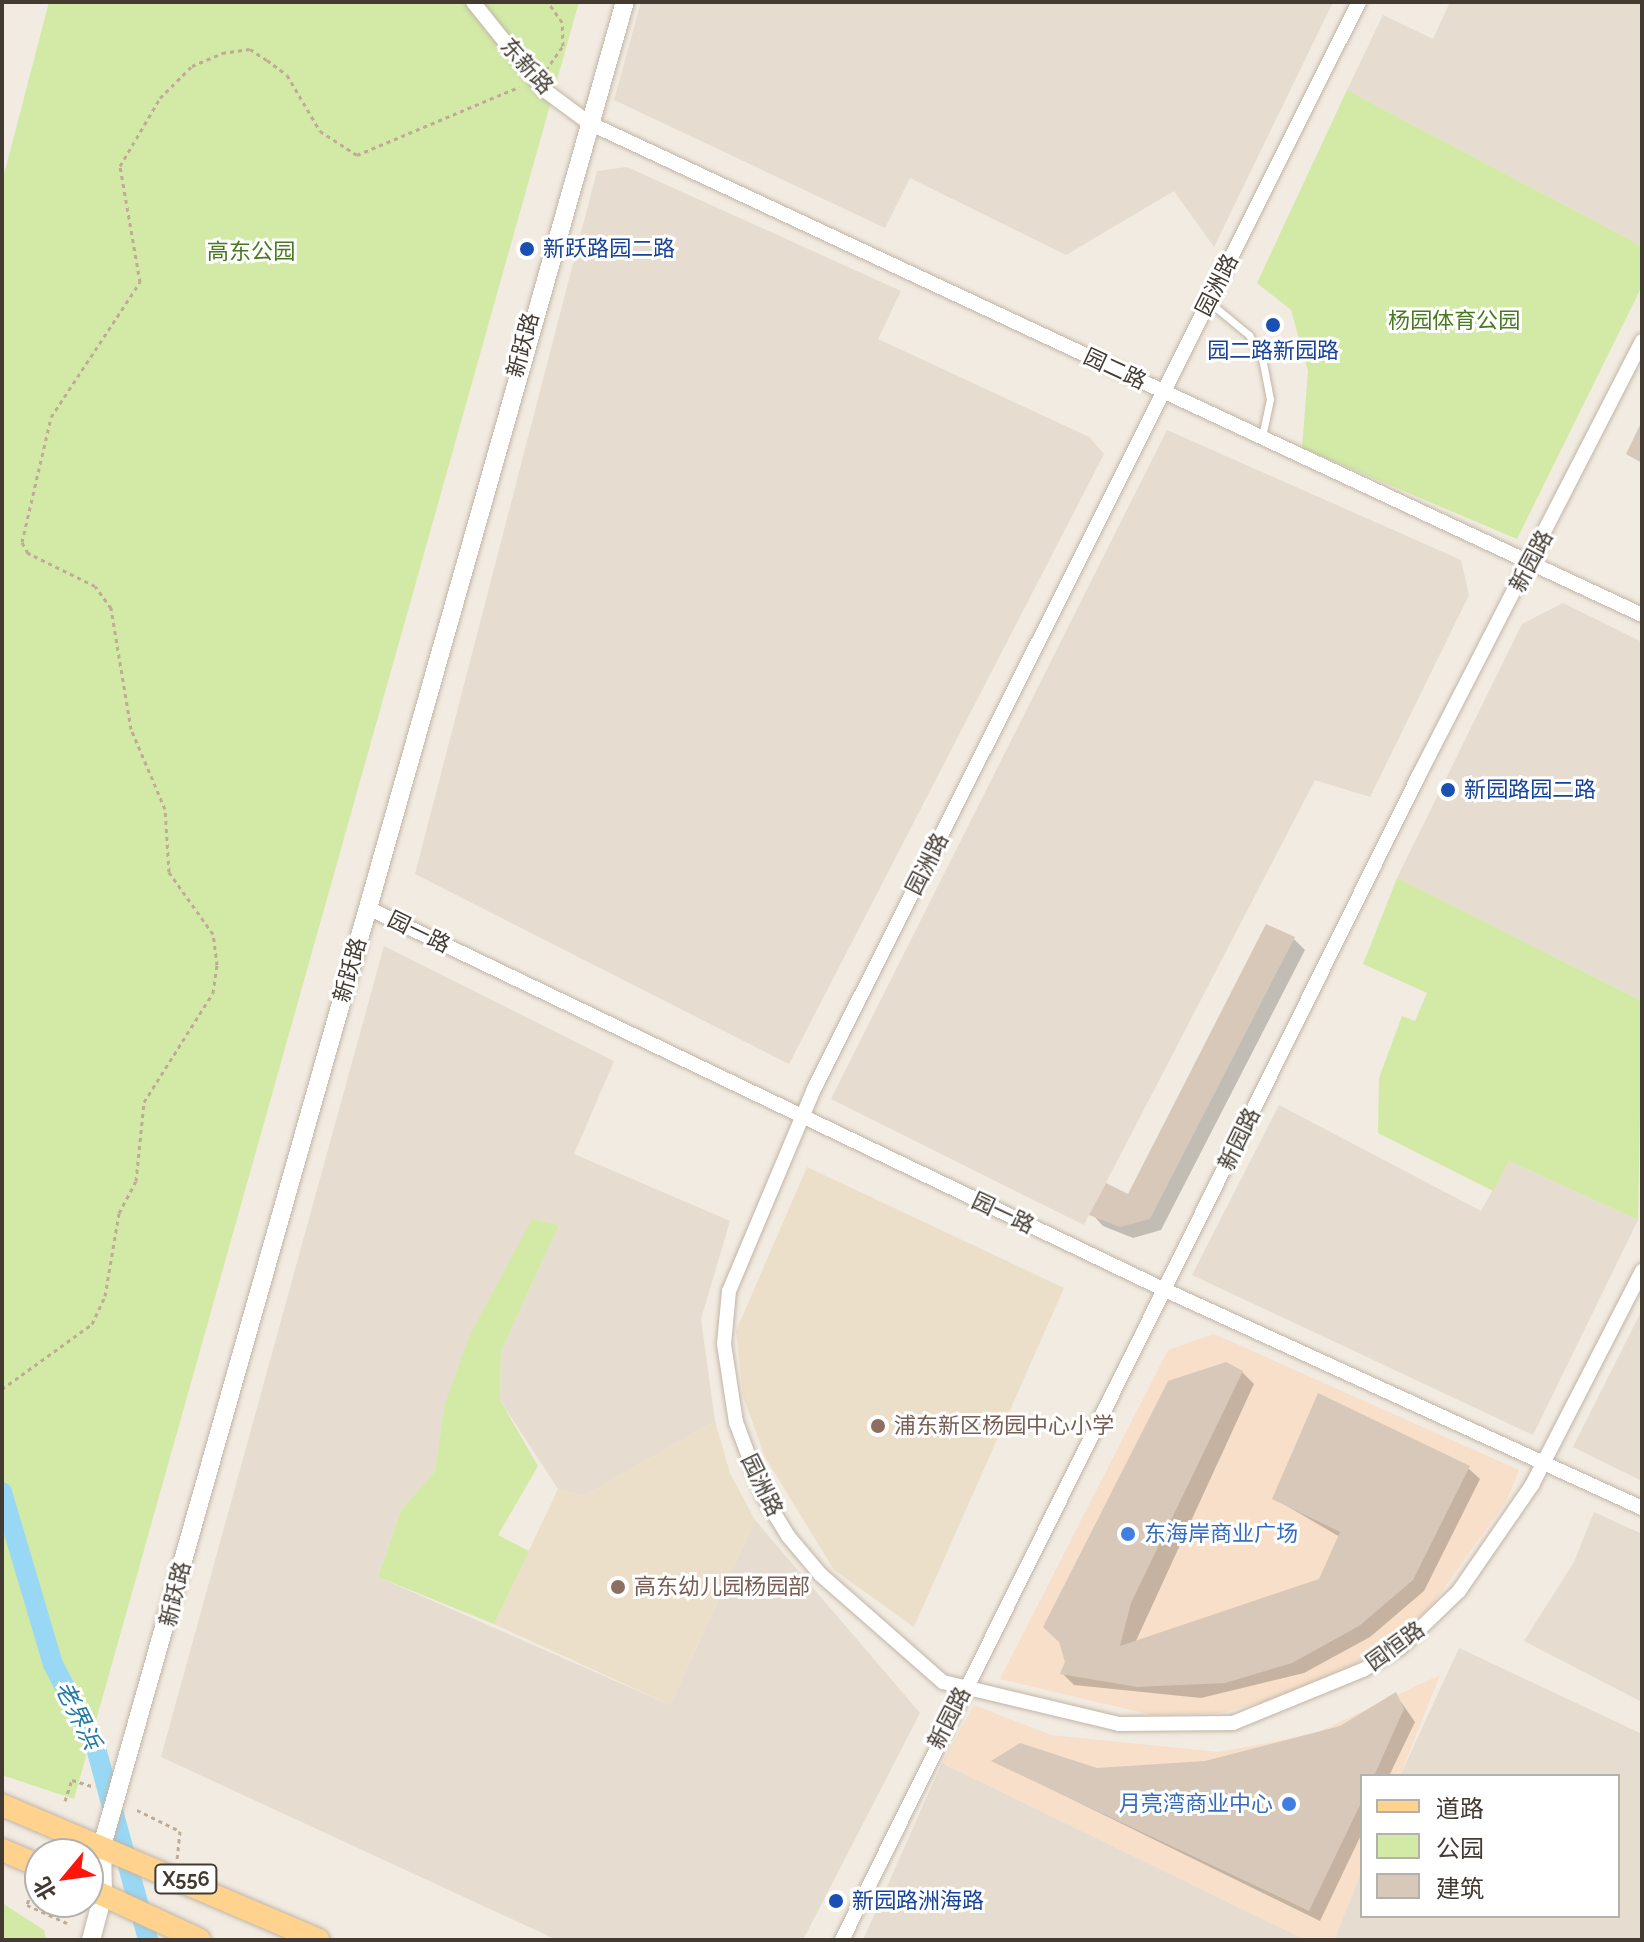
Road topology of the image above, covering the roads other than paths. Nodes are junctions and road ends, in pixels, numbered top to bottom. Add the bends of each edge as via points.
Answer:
1 (473, 2) edge
2 (625, 2) edge
3 (1359, 2) edge
4 (589, 123) junction
5 (1209, 302) junction
6 (1642, 341) edge
7 (1164, 392) junction
8 (1262, 437) junction
9 (1532, 563) junction
10 (1642, 615) edge
11 (368, 908) junction
12 (804, 1118) junction
13 (1642, 1271) edge
14 (1165, 1290) junction
15 (1544, 1461) junction
16 (1642, 1508) edge
17 (964, 1688) junction
18 (2, 1805) edge
19 (82, 1838) edge
20 (104, 1840) edge
21 (104, 1847) edge
22 (2, 1850) edge
23 (24, 1859) edge
24 (104, 1896) edge
25 (93, 1918) edge
26 (91, 1940) edge
27 (200, 1940) edge
28 (318, 1940) edge
29 (842, 1940) edge

1 - 4 street, 东新路 via 534,78
2 - 4 street, 新跃路
3 - 5 street, 园洲路
4 - 7 street, 园二路
4 - 11 street, 新跃路
5 - 7 street, 园洲路
5 - 8 lane via 1249,335 1262,358 1270,399
6 - 9 street, 新园路
7 - 8 street, 园二路
7 - 12 street, 园洲路
8 - 9 street, 园二路
9 - 10 street, 园二路
9 - 14 street, 新园路 via 1425,762
11 - 12 street, 园一路
11 - 20 street, 新跃路
12 - 14 street, 园一路
12 - 17 street, 园洲路 via 729,1291 724,1344 736,1422 763,1495 821,1575 921,1666
13 - 15 street, 园恒路
14 - 15 street, 园一路
14 - 17 street, 新园路
15 - 16 street, 园一路
15 - 17 street, 园恒路 via 1489,1552 1429,1623 1328,1689 1261,1717 1206,1727 1119,1724
17 - 29 street, 新园路
18 - 19 main road, X556
21 - 28 main road, X556
22 - 23 main road
24 - 27 main road, X556
25 - 26 street, 新跃路

